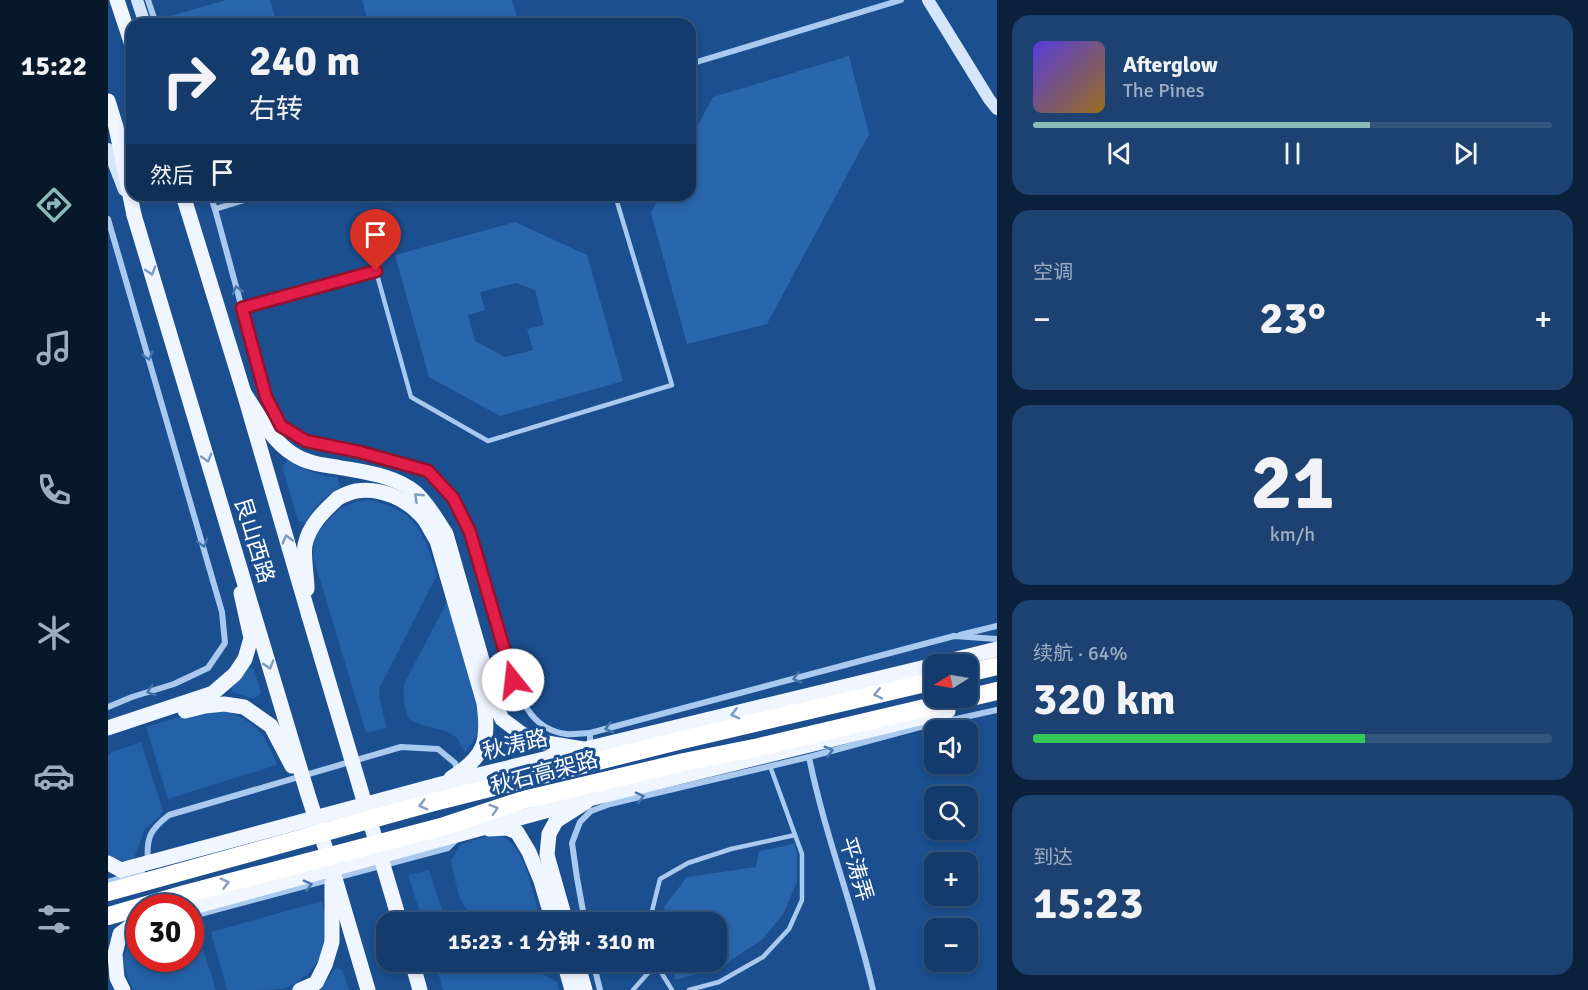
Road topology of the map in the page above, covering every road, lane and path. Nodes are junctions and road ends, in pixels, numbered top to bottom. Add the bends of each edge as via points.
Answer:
1 (117, 0) edge
2 (137, 0) edge
3 (148, 0) edge
4 (901, 0) edge
5 (928, 0) edge
6 (143, 18) edge
7 (154, 18) edge
8 (126, 27) edge
9 (696, 62) edge
10 (108, 101) edge
11 (997, 109) edge
12 (108, 149) edge
13 (126, 176) edge
14 (126, 195) edge
15 (128, 201) edge
16 (131, 201) edge
17 (185, 201) edge
18 (212, 201) edge
19 (241, 201) edge
20 (617, 201) edge
21 (215, 209) junction
22 (134, 215) junction
23 (108, 219) edge
24 (242, 308) junction
25 (244, 393) junction
26 (224, 516) junction
27 (309, 616) junction
28 (997, 626) edge
29 (954, 636) junction
30 (997, 639) edge
31 (997, 649) edge
32 (978, 654) edge
33 (997, 666) edge
34 (924, 668) edge
35 (978, 671) edge
36 (924, 683) edge
37 (997, 691) edge
38 (997, 700) edge
39 (108, 707) edge
40 (997, 710) edge
41 (108, 728) edge
42 (590, 732) junction
43 (108, 736) edge
44 (589, 756) junction
45 (808, 757) junction
46 (770, 766) junction
47 (544, 767) dead end
48 (533, 770) dead end
49 (441, 784) junction
50 (465, 787) junction
51 (308, 795) junction
52 (589, 799) junction
53 (467, 802) dead end
54 (610, 804) junction
55 (467, 813) dead end
56 (483, 829) junction
57 (795, 835) junction
58 (331, 865) junction
59 (112, 869) edge
60 (149, 870) junction
61 (149, 880) junction
62 (108, 882) edge
63 (153, 889) dead end
64 (108, 892) edge
65 (204, 904) edge
66 (397, 912) edge
67 (550, 912) edge
68 (563, 912) edge
69 (583, 912) edge
70 (652, 912) edge
71 (204, 913) edge
72 (108, 916) edge
73 (126, 924) edge
74 (108, 929) edge
75 (126, 930) edge
76 (415, 972) edge
77 (567, 972) edge
78 (580, 972) edge
79 (596, 972) edge
80 (648, 972) edge
81 (661, 972) edge
82 (123, 990) edge
83 (300, 990) edge
84 (368, 990) edge
85 (420, 990) edge
86 (572, 990) edge
87 (585, 990) edge
88 (600, 990) edge
89 (633, 990) edge
90 (672, 990) edge
91 (689, 990) edge
92 (873, 990) edge

1 - 8 main road
2 - 6 street
3 - 7 street
4 - 9 street
5 - 11 street
10 - 13 main road, 艮山西路
12 - 14 street
15 - 22 street
16 - 22 main road, 艮山西路
17 - 25 main road, 艮山西路
18 - 21 street
19 - 21 street
20 - 24 lane via 672,385 488,441 411,397 376,271
24 -> 21 street
22 -> 26 main road, 艮山西路, bridge
23 -> 39 street via 222,612 225,643 208,668
24 - 42 street via 266,397 281,426 306,441 428,471 453,498 470,532 521,701 534,719 550,729 567,734
27 -> 25 main road, 艮山西路
44 -> 25 main road via 522,734 502,719 446,534 415,492 375,474 313,463 294,455 276,441
26 - 41 main road, bridge via 251,638 245,659 213,693
26 -> 51 main road, 艮山西路, bridge
27 - 49 main road, bridge via 305,546 322,512 338,498 355,491 375,490 406,504 423,519 437,541 484,703 487,726 477,756 468,767
27 - 66 main road, 艮山西路, bridge
28 - 29 street
29 - 30 street
29 -> 42 street
31 - 32 main road, 秋涛路
33 - 35 highway
34 -> 44 main road, 秋涛路, bridge
36 -> 64 highway, 秋石高架路, bridge via 430,802
72 -> 37 highway, 秋石高架路, bridge via 441,827 523,800
38 - 52 main road, bridge
45 -> 40 street
42 - 44 street
43 - 51 main road, bridge via 205,706 244,708 271,726
44 - 47 street
44 - 49 main road, 秋涛路, bridge
44 - 50 street
44 - 54 street
45 - 46 street
45 - 92 street, 平涛弄
54 -> 46 street
46 - 57 lane
48 - 50 street
49 - 59 main road, 秋涛路, bridge
50 - 53 street
50 - 60 street via 454,763 438,749 401,747 169,815 155,826 146,845
51 - 58 main road, 艮山西路, bridge
52 - 56 main road, bridge
52 - 68 main road via 556,821 549,834 547,855
54 - 69 street via 591,811 580,822 572,843
71 -> 55 street via 448,848 468,825
56 - 65 main road, bridge
56 - 67 main road, bridge via 507,828 517,832 541,881
57 - 70 lane via 688,863 660,879
57 - 91 lane via 802,854 802,900 789,929 763,957 719,982
58 - 83 main road, bridge via 332,942 316,982
58 - 84 main road, 艮山西路, bridge
60 - 61 street
60 - 62 street
61 - 63 street
61 - 64 street
73 - 74 main road
75 - 82 main road via 120,934 115,954 117,978
76 - 85 main road
77 - 86 main road
78 - 87 main road
79 - 88 street
80 - 89 lane
81 - 90 lane

